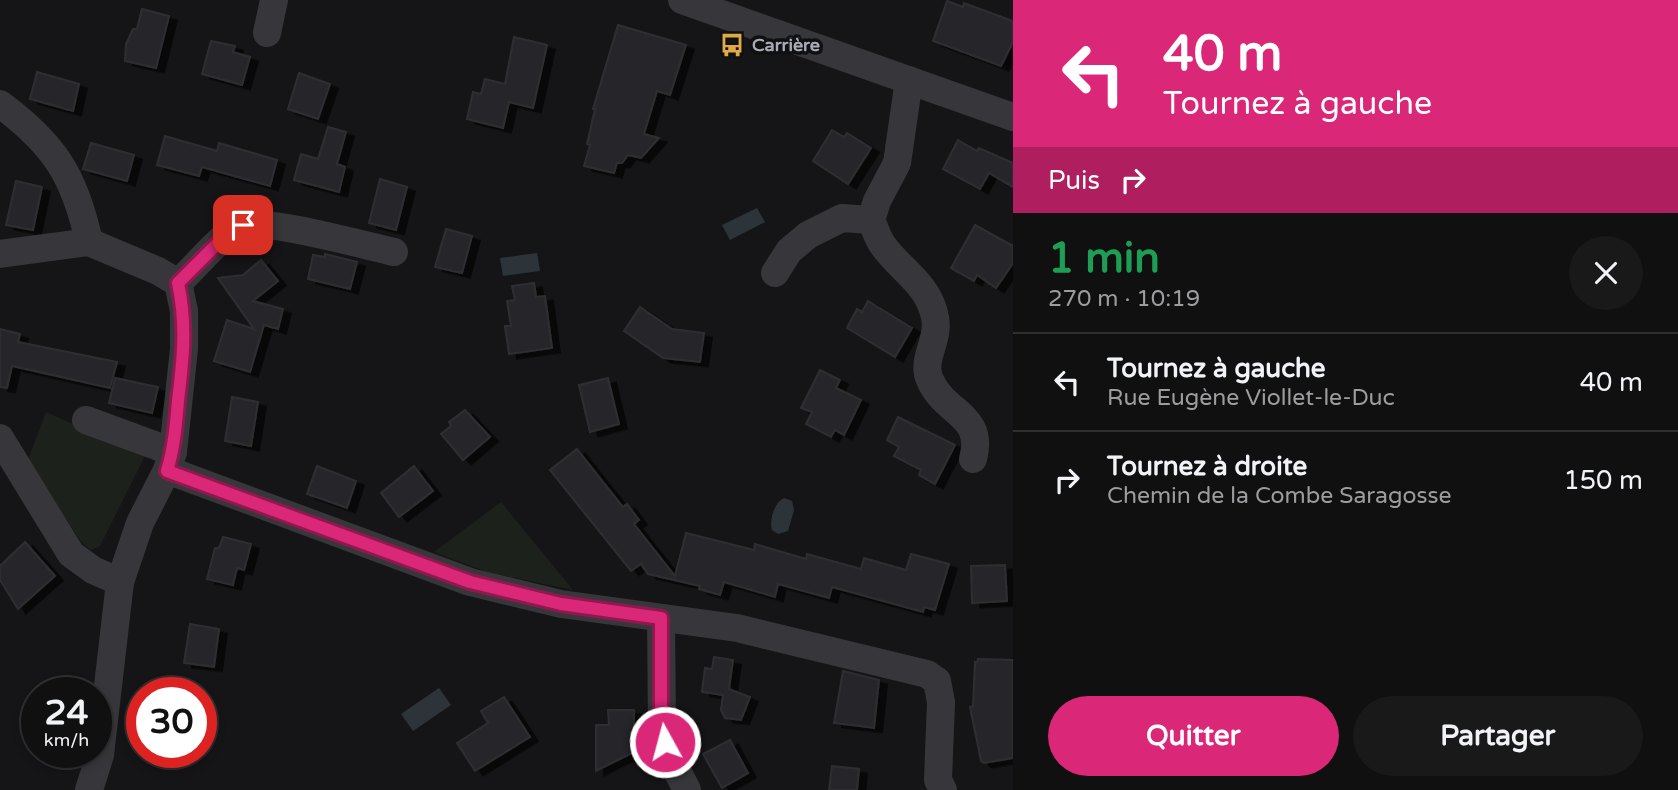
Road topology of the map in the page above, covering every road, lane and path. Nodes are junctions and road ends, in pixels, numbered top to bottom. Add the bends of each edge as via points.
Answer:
1 (275, 0) edge
2 (682, 0) edge
3 (267, 33) dead end
4 (909, 79) junction
5 (0, 104) edge
6 (1013, 117) edge
7 (871, 220) junction
8 (89, 242) junction
9 (394, 252) dead end
10 (0, 254) edge
11 (775, 273) dead end
12 (178, 283) junction
13 (86, 420) dead end
14 (0, 438) edge
15 (973, 459) dead end
16 (170, 461) junction
17 (120, 582) junction
18 (661, 618) junction
19 (89, 790) edge
20 (687, 790) edge
21 (943, 790) edge

1 - 3 street
2 - 4 street
4 - 6 street
4 - 7 street via 897,163
5 - 8 street via 61,162 83,211
7 - 11 street via 842,218 808,235 789,251
7 - 15 street via 882,244 922,286 934,313 936,335 925,366 930,382 968,421 976,437
8 - 10 street
8 - 12 street
9 - 12 street via 274,225 243,225 225,236
12 - 16 street via 184,349
13 - 16 street
14 - 17 street via 71,554
16 - 17 street via 140,523
16 - 18 street via 470,582 561,604
17 - 19 street via 100,755
18 - 20 street via 662,728
18 - 21 street via 737,628 927,674 937,681 942,702 938,780

